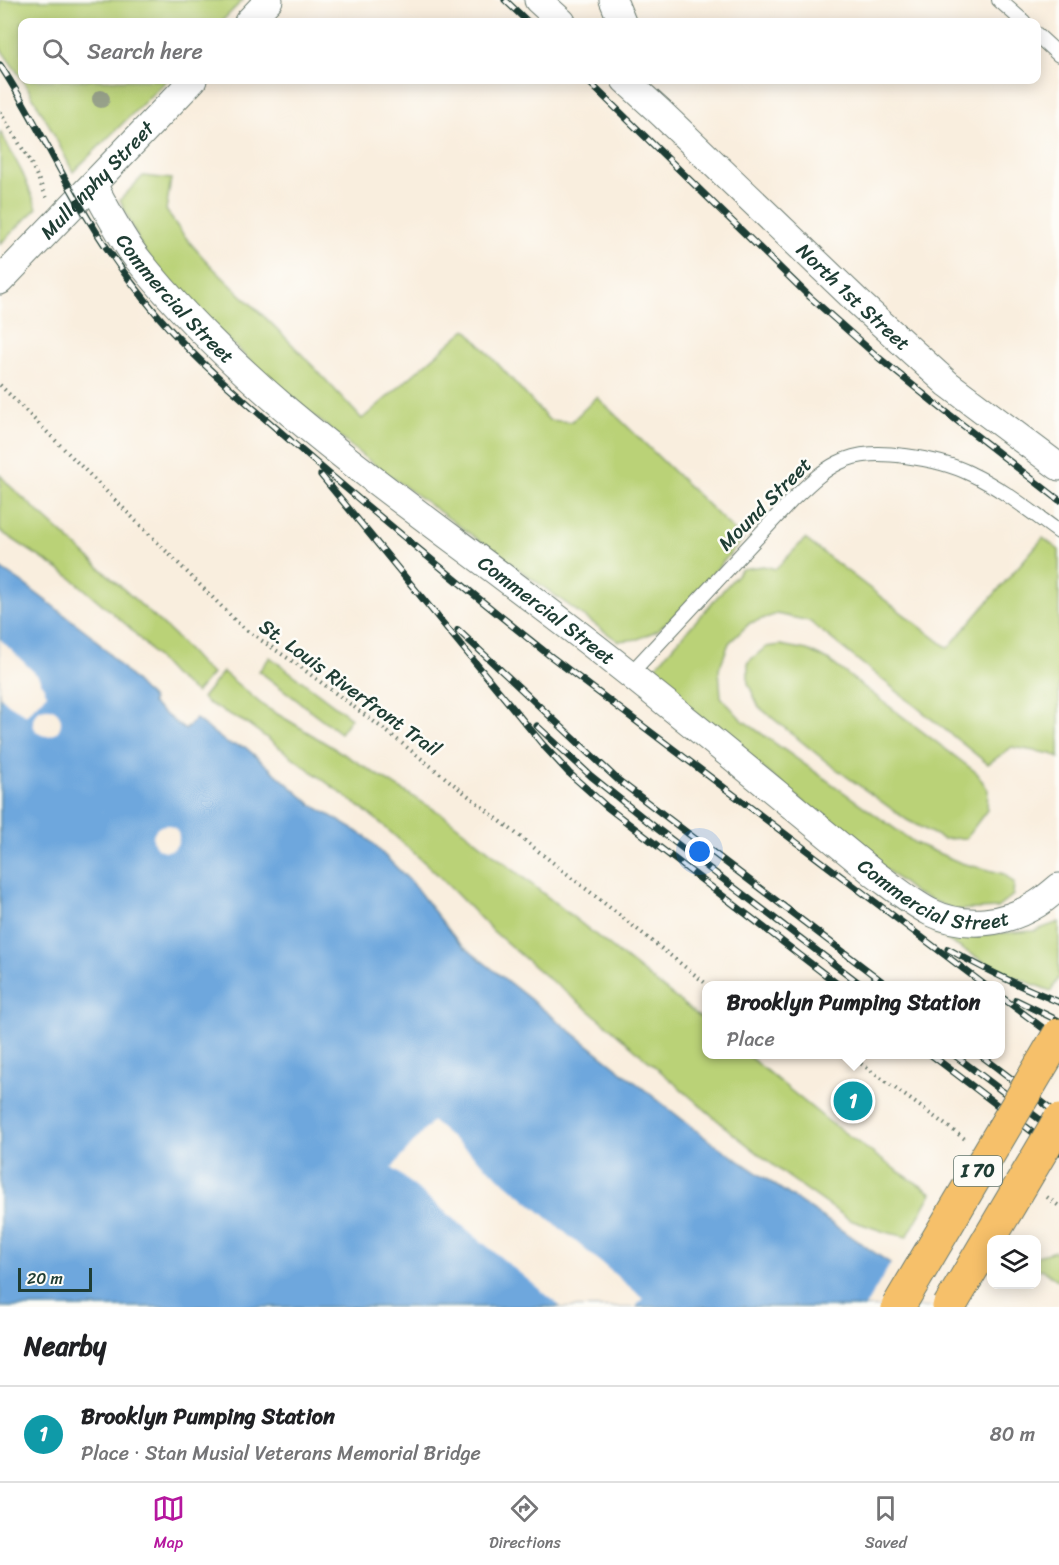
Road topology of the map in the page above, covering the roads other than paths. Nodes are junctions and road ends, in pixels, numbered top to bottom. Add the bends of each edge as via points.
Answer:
1 (270, 0) edge
2 (538, 0) edge
3 (613, 0) edge
4 (999, 0) edge
5 (252, 18) edge
6 (558, 18) edge
7 (620, 18) edge
8 (1019, 18) edge
9 (1041, 39) edge
10 (1059, 55) edge
11 (190, 84) edge
12 (629, 84) edge
13 (649, 84) edge
14 (660, 112) junction
15 (93, 185) junction
16 (0, 282) edge
17 (1059, 467) edge
18 (1059, 532) edge
19 (630, 674) junction
20 (1059, 887) edge
21 (1059, 1035) edge
22 (1059, 1121) edge
23 (898, 1307) edge
24 (949, 1307) edge

1 - 5 street
2 - 6 street
3 - 7 street
4 - 8 lane
9 - 10 lane
11 - 15 street, Mullanphy Street
12 - 14 street, North 1st Street
13 - 14 street, North 1st Street
14 - 17 street, North 1st Street via 948,384
15 - 16 street, Mullanphy Street
15 - 19 street, Commercial Street via 134,254 168,297 253,381 387,491
18 - 19 lane, Mound Street via 971,474 924,459 864,454 838,463 816,477
19 - 20 street, Commercial Street via 876,875 931,912 954,921 981,923 1008,918
21 - 23 highway, I 70, bridge
22 - 24 highway, I 70, bridge

